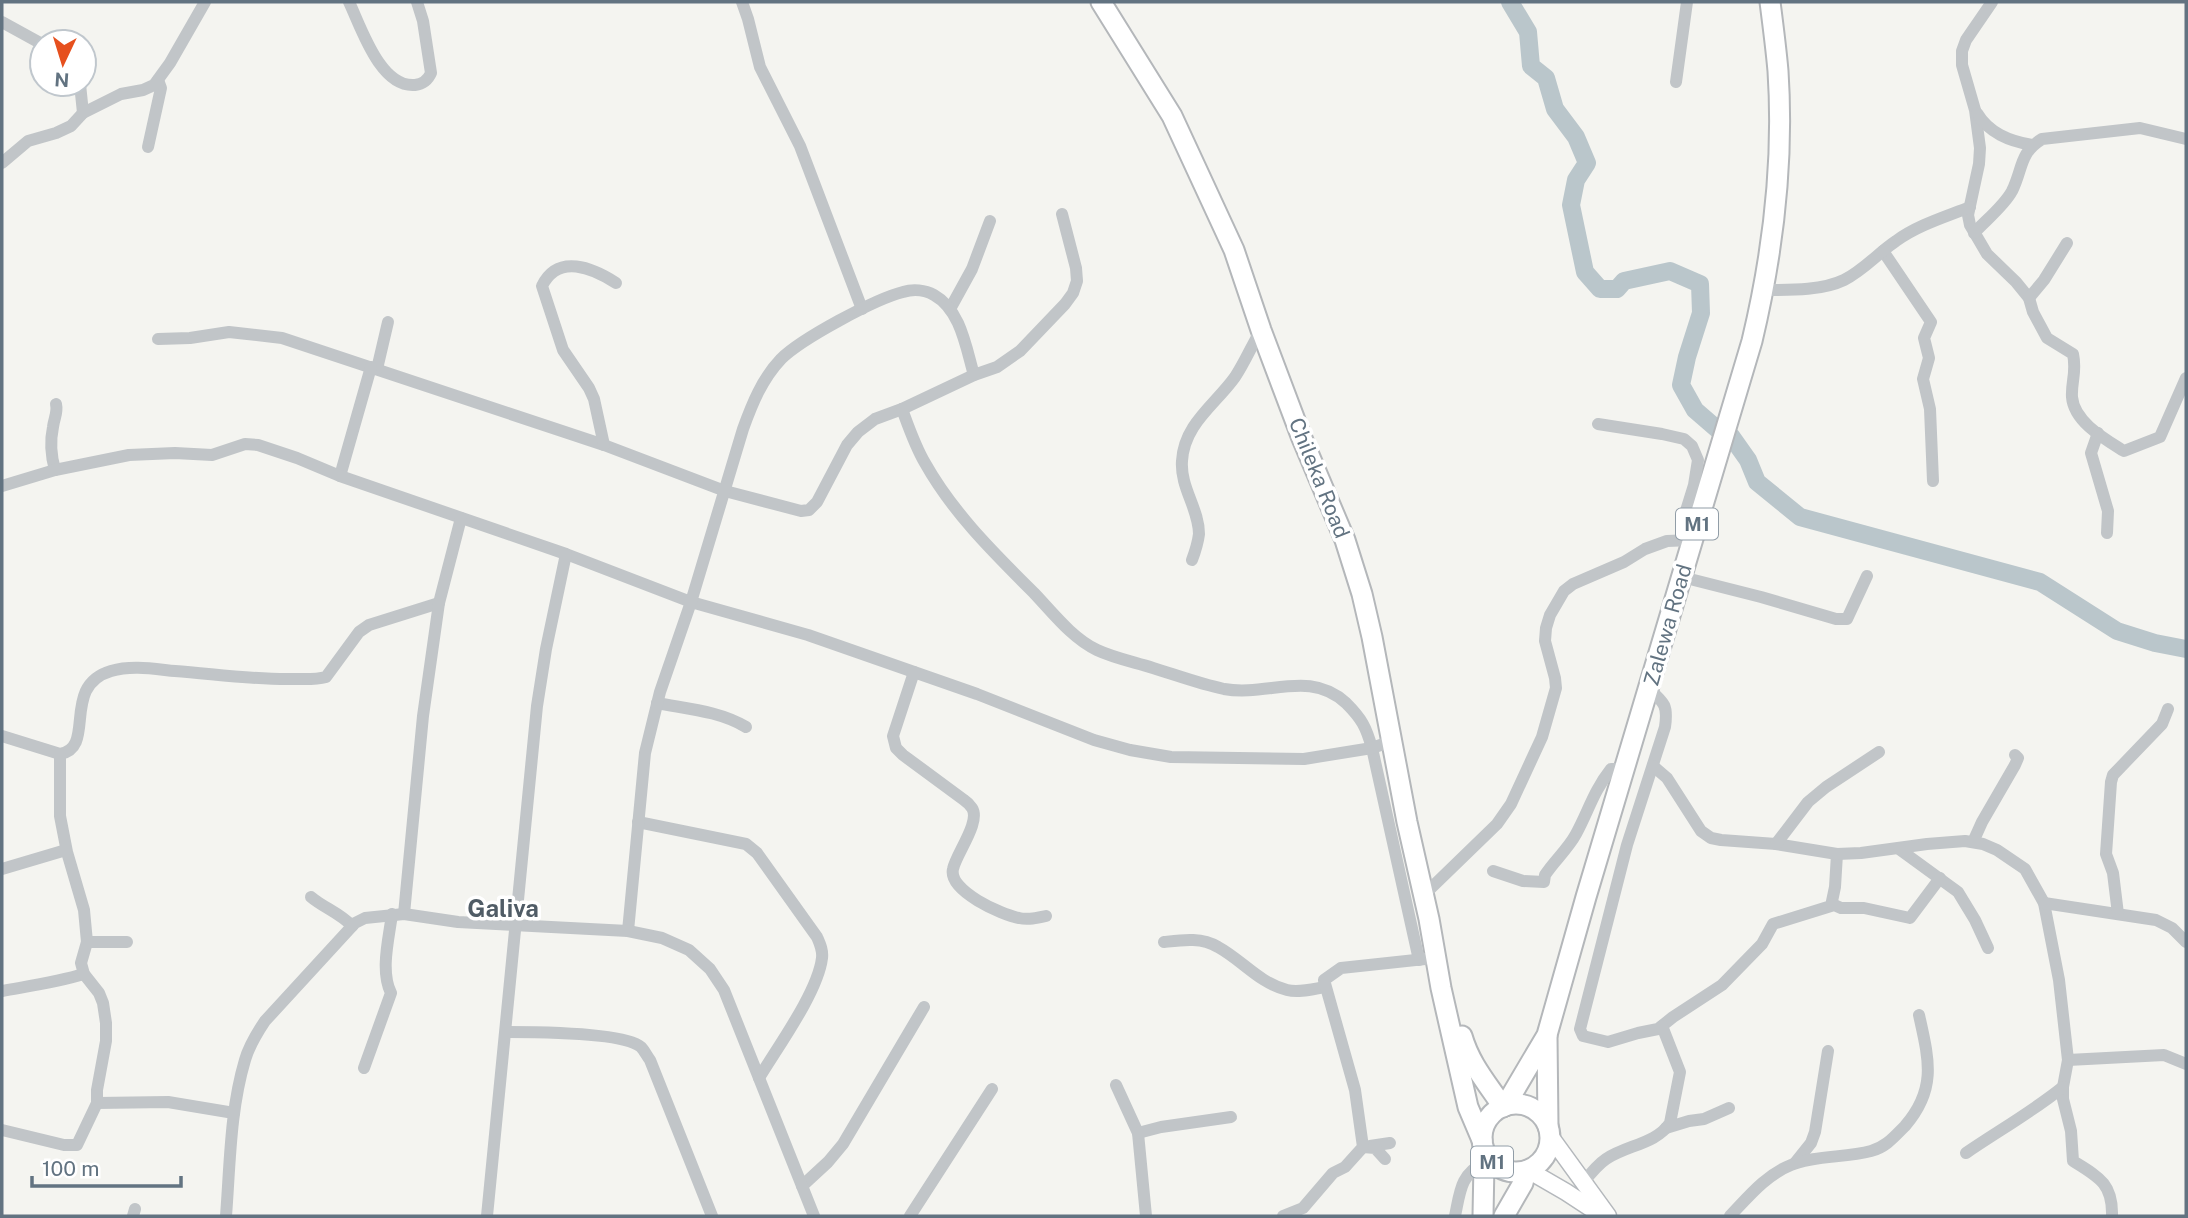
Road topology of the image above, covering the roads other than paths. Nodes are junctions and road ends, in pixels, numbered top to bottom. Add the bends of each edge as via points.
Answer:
1 (205, 2) edge
2 (349, 2) edge
3 (417, 2) edge
4 (742, 2) edge
5 (1101, 2) edge
6 (1113, 2) edge
7 (1687, 2) edge
8 (1770, 2) edge
9 (1992, 2) edge
10 (2, 22) edge
11 (28, 36) edge
12 (158, 80) junction
13 (1676, 82) dead end
14 (81, 98) edge
15 (1975, 110) junction
16 (83, 113) junction
17 (2186, 139) edge
18 (2032, 145) junction
19 (148, 147) dead end
20 (2, 163) edge
21 (1970, 207) junction
22 (1062, 214) dead end
23 (990, 221) dead end
24 (1974, 233) junction
25 (2067, 243) dead end
26 (1883, 251) junction
27 (616, 283) dead end
28 (1764, 290) junction
29 (2029, 298) junction
30 (862, 309) junction
31 (950, 309) junction
32 (388, 322) dead end
33 (1261, 330) junction
34 (158, 339) dead end
35 (374, 368) junction
36 (974, 375) junction
37 (2186, 378) edge
38 (56, 404) dead end
39 (902, 410) junction
40 (1598, 424) dead end
41 (2098, 433) junction
42 (604, 445) junction
43 (55, 470) junction
44 (340, 476) junction
45 (1933, 481) dead end
46 (2, 486) edge
47 (725, 491) junction
48 (461, 518) junction
49 (2107, 533) dead end
50 (1688, 540) junction
51 (566, 554) junction
52 (1192, 560) dead end
53 (1867, 576) dead end
54 (1682, 577) junction
55 (691, 602) junction
56 (439, 603) junction
57 (914, 671) junction
58 (1649, 690) junction
59 (657, 703) junction
60 (2168, 709) dead end
61 (746, 727) dead end
62 (2, 737) edge
63 (1392, 741) junction
64 (1372, 748) junction
65 (1879, 752) dead end
66 (60, 754) junction
67 (2015, 754) dead end
68 (1653, 766) junction
69 (1625, 769) junction
70 (638, 822) junction
71 (1973, 842) junction
72 (1776, 844) junction
73 (1899, 849) junction
74 (66, 850) junction
75 (1836, 854) junction
76 (2, 869) edge
77 (1493, 871) dead end
78 (1940, 878) junction
79 (1430, 889) junction
80 (311, 897) dead end
81 (2043, 903) junction
82 (1832, 904) junction
83 (398, 914) junction
84 (2118, 914) junction
85 (1046, 916) dead end
86 (352, 926) junction
87 (514, 926) junction
88 (628, 931) junction
89 (87, 942) junction
90 (127, 942) dead end
91 (1164, 942) dead end
92 (2186, 942) edge
93 (1988, 948) dead end
94 (1426, 959) junction
95 (84, 974) junction
96 (1325, 987) junction
97 (2, 992) edge
98 (924, 1007) dead end
99 (1919, 1015) dead end
100 (1662, 1026) junction
101 (506, 1032) junction
102 (1547, 1035) junction
103 (1828, 1051) dead end
104 (2068, 1060) junction
105 (2186, 1063) edge
106 (364, 1068) dead end
107 (759, 1078) junction
108 (1116, 1085) dead end
109 (2063, 1087) junction
110 (992, 1089) dead end
111 (97, 1103) junction
112 (1504, 1106) junction
113 (1729, 1108) dead end
114 (234, 1113) junction
115 (1231, 1116) dead end
116 (1666, 1128) junction
117 (2, 1130) edge
118 (1549, 1131) junction
119 (1138, 1133) junction
120 (1391, 1143) dead end
121 (1366, 1147) junction
122 (1485, 1153) junction
123 (1966, 1153) dead end
124 (1385, 1159) dead end
125 (1795, 1163) junction
126 (1527, 1170) junction
127 (1583, 1183) junction
128 (802, 1186) junction
129 (226, 1216) edge
130 (487, 1216) edge
131 (712, 1216) edge
132 (814, 1216) edge
133 (910, 1216) edge
134 (1146, 1216) edge
135 (1283, 1216) edge
136 (1455, 1216) edge
137 (1483, 1216) edge
138 (1504, 1216) edge
139 (1605, 1216) edge
140 (1730, 1216) edge
141 (2112, 1216) edge

1 - 12 street
2 - 3 street via 389,76 418,85 431,73
4 - 30 street via 760,67 800,146
5 - 33 highway, Chileka Road via 1172,116 1234,250
6 - 79 highway via 1183,121 1242,248 1352,535 1382,638
7 - 13 street
8 - 28 highway, Zalewa Road / M1 via 1778,72 1778,145 1775,217
9 - 15 street via 1962,51
10 - 11 street
12 - 16 street
12 - 19 street via 161,88
14 - 16 street
15 - 18 street via 1983,124 2006,139
15 - 21 street via 1980,148
16 - 20 street via 71,126 28,141
17 - 18 street via 2140,128 2042,139
18 - 24 street via 2013,190
21 - 24 street
21 - 26 street via 1927,223
22 - 36 street via 1076,268 1073,293 1009,360
23 - 31 street
24 - 29 street via 1987,254
25 - 29 street
26 - 28 street via 1835,283
26 - 45 street via 1931,322 1924,338 1929,358 1923,379 1930,409
27 - 42 street via 600,272 570,265 549,276 542,286 563,350 594,399
28 - 50 highway, Zalewa Road / M1
29 - 41 street via 2047,338 2073,354 2074,407
30 - 31 street via 906,291 935,296
30 - 47 street via 798,345 767,376 743,429
31 - 36 street
32 - 35 street
33 - 52 street via 1233,380 1193,427 1183,451 1181,474 1199,534
33 - 63 highway, Chileka Road via 1352,562
34 - 35 street via 229,332 282,338
35 - 42 street
35 - 44 street
36 - 39 street
37 - 41 street via 2160,437 2124,451
38 - 43 street via 51,456
39 - 47 street via 875,419 858,432 809,510
39 - 64 street via 936,481 977,535 1063,624 1095,649 1225,689 1313,685 1327,689 1358,715
40 - 50 street via 1684,439 1692,446 1698,460 1685,514
41 - 49 street via 2091,453 2108,511
42 - 47 street
43 - 44 street via 129,455 212,455 245,444 268,448
43 - 46 street
44 - 48 street
47 - 55 street
48 - 51 street
48 - 56 street
50 - 54 highway, Zalewa Road / M1
50 - 79 street via 1667,541 1645,550 1564,591 1550,615 1545,641 1556,688 1542,737 1497,824
51 - 55 street
51 - 87 street via 537,706
53 - 54 street via 1847,619
54 - 58 highway, Zalewa Road / M1
55 - 57 street
55 - 59 street
56 - 66 street via 369,625 330,674 320,679 276,680 146,668 104,674 84,696 77,743
56 - 83 street
57 - 64 street via 1094,740 1157,754 1304,759
57 - 85 street via 894,742 903,755 972,808 974,820 953,869 956,880 972,898 997,911 1027,920
58 - 68 street via 1664,703 1667,713
58 - 69 highway, Zalewa Road / M1
59 - 61 street via 722,716
59 - 70 street via 645,753
60 - 84 street via 2162,724 2111,782 2106,855
62 - 66 street
63 - 64 street
63 - 94 highway, Chileka Road via 1429,919
64 - 94 street
65 - 72 street via 1808,802
66 - 74 street via 59,796
67 - 71 street via 2015,765
68 - 72 street via 1667,778 1701,831 1712,838
68 - 100 street via 1580,1034 1608,1042
69 - 77 street via 1611,769 1601,782 1576,834 1549,868 1544,882
69 - 102 highway, Zalewa Road / M1
70 - 88 street
70 - 107 street via 746,844 817,937 822,956 810,991
71 - 73 street
71 - 81 street via 1997,850 2025,869
72 - 75 street
73 - 75 street
73 - 78 street
74 - 76 street
74 - 89 street via 84,910
75 - 82 street
78 - 82 street via 1910,918
78 - 93 street via 1958,892
79 - 112 highway via 1465,1048
80 - 86 street
81 - 84 street
81 - 104 street via 2059,980
82 - 100 street via 1773,924 1762,944 1722,985
83 - 86 street via 365,918
83 - 87 street
83 - 106 street via 386,972 391,993
84 - 92 street via 2165,924
86 - 114 street via 265,1021 245,1058
87 - 88 street
87 - 101 street
88 - 107 street via 689,950 710,969 724,990
89 - 90 street
89 - 95 street via 81,962
91 - 96 street via 1188,939 1216,946 1259,978 1286,990
94 - 96 street via 1341,968 1324,980
94 - 122 highway, Chileka Road via 1441,988 1468,1107
95 - 97 street
95 - 111 street via 99,993 106,1023
96 - 121 street
98 - 128 street via 843,1144
99 - 125 street via 1927,1074 1918,1111 1890,1142 1872,1150
100 - 116 street via 1680,1072
101 - 130 street
101 - 131 street via 625,1039 640,1047 650,1060
102 - 112 highway, Zalewa Road / M1
102 - 118 highway, Zalewa Road / M1
103 - 125 street via 1815,1132
104 - 105 street via 2164,1055
104 - 109 street
107 - 128 street
108 - 119 street
109 - 123 street
109 - 141 street via 2073,1161 2109,1189
110 - 133 street
111 - 114 street via 167,1102
111 - 117 street via 77,1145
112 - 118 highway via 1527,1106 1540,1114
112 - 122 highway, M1 via 1490,1116 1483,1132
113 - 116 street
114 - 129 street
115 - 119 street
116 - 127 street via 1605,1159
118 - 126 highway, M1 via 1545,1157
118 - 127 main road
119 - 134 street
120 - 121 street
121 - 124 street via 1375,1148
121 - 135 street via 1333,1173 1303,1208
122 - 126 highway, M1 via 1504,1170
122 - 136 street via 1466,1177
122 - 137 highway, M1
125 - 140 street via 1762,1183
126 - 138 highway, M1
126 - 139 main road
127 - 139 main road
128 - 132 street

